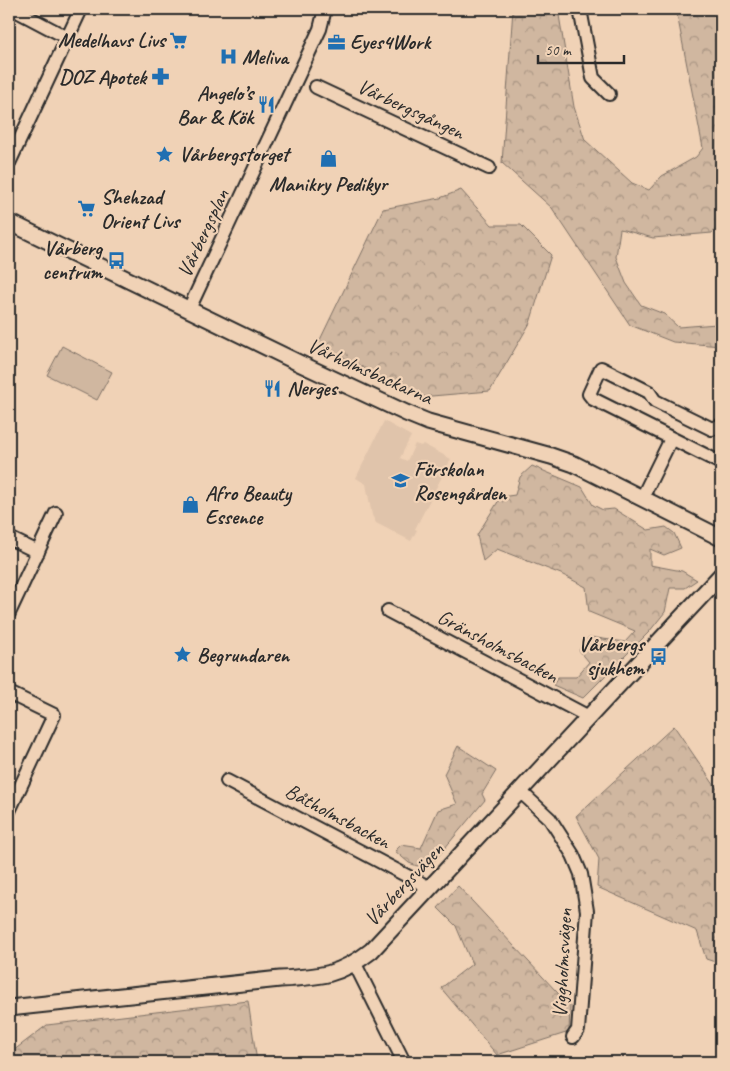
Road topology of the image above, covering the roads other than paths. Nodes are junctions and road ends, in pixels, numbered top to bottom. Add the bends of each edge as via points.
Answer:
1 (13, 9) edge
2 (81, 9) edge
3 (325, 9) edge
4 (580, 9) edge
5 (68, 38) junction
6 (316, 87) dead end
7 (609, 94) dead end
8 (9, 163) edge
9 (489, 168) dead end
10 (9, 222) edge
11 (190, 309) junction
12 (721, 426) edge
13 (671, 439) junction
14 (721, 463) edge
15 (642, 498) junction
16 (56, 513) dead end
17 (9, 538) edge
18 (721, 538) edge
19 (38, 552) junction
20 (721, 575) edge
21 (13, 591) edge
22 (388, 611) dead end
23 (9, 613) edge
24 (9, 693) edge
25 (589, 717) junction
26 (227, 781) dead end
27 (520, 791) junction
28 (9, 811) edge
29 (430, 888) junction
30 (355, 964) junction
31 (9, 1008) edge
32 (573, 1037) dead end
33 (404, 1062) edge

1 - 5 street
2 - 5 street
3 - 11 street, Vårbergsplan via 320,29
4 - 7 street via 593,78
5 - 8 street
6 - 9 street, Vårbergsgången
10 - 11 street, Vårholmsbackarna
11 - 15 street, Vårholmsbackarna via 406,413 551,456
12 - 13 street via 712,429 655,401 649,392 601,368 589,394 592,399
13 - 14 street
13 - 15 street
15 - 18 street, Vårholmsbackarna
16 - 19 street
17 - 19 street
19 - 21 street
20 - 25 street, Vårbergsvägen
21 - 23 street
22 - 25 street, Gränsholmsbacken
24 - 28 street via 54,715
25 - 27 street, Vårbergsvägen
26 - 29 street, Båtholmsbacken
27 - 29 street, Vårbergsvägen
27 - 32 street, Viggholmsvägen via 550,819 573,855 580,874 587,911 578,1030
29 - 30 street, Vårbergsvägen
30 - 31 street, Vårbergsvägen via 342,971 303,978
30 - 33 street

